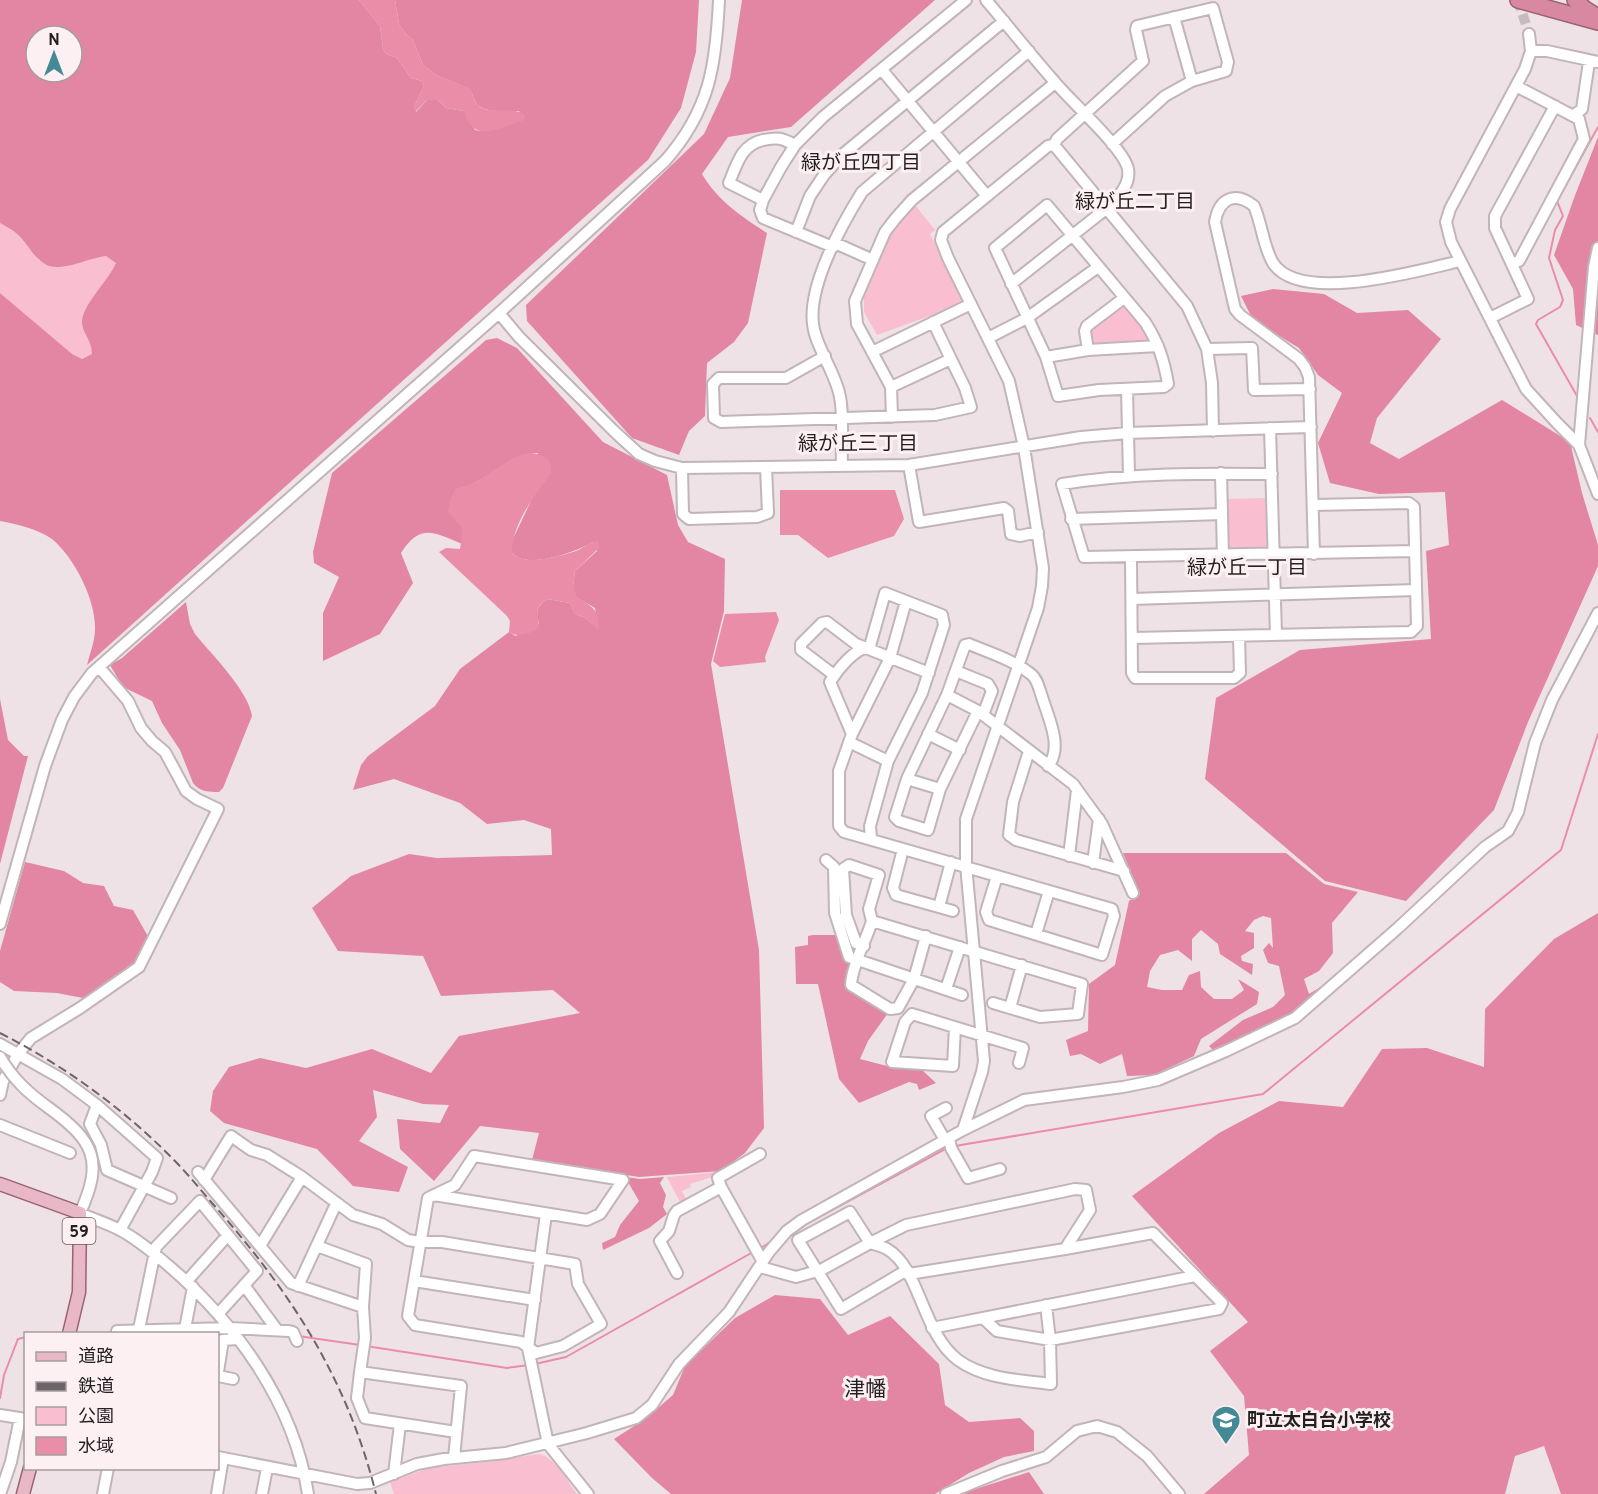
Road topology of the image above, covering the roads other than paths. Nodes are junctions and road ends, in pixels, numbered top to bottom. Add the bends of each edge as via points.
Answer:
1 (719, 0) edge
2 (966, 0) edge
3 (986, 0) edge
4 (1518, 0) edge
5 (1575, 0) edge
6 (1174, 17) junction
7 (1598, 17) edge
8 (1004, 21) junction
9 (1598, 22) edge
10 (1529, 34) tunnel mouth
11 (1029, 51) junction
12 (1531, 51) junction
13 (1594, 62) edge
14 (882, 69) junction
15 (1192, 81) junction
16 (1055, 83) junction
17 (1516, 86) junction
18 (908, 101) junction
19 (1555, 106) junction
20 (1085, 114) junction
21 (1573, 116) junction
22 (933, 132) junction
23 (1112, 144) junction
24 (795, 145) junction
25 (1054, 145) junction
26 (958, 162) junction
27 (987, 196) junction
28 (763, 200) junction
29 (1107, 208) junction
30 (796, 232) junction
31 (1072, 236) junction
32 (834, 245) junction
33 (1598, 248) edge
34 (873, 260) junction
35 (1460, 261) junction
36 (1512, 264) junction
37 (1098, 267) junction
38 (1011, 284) junction
39 (1124, 298) junction
40 (971, 304) junction
41 (499, 313) junction
42 (1027, 318) junction
43 (1490, 318) junction
44 (933, 322) junction
45 (988, 338) junction
46 (1158, 346) junction
47 (1207, 349) junction
48 (1088, 350) junction
49 (872, 352) junction
50 (825, 356) junction
51 (1046, 357) junction
52 (951, 359) junction
53 (891, 387) junction
54 (1127, 389) junction
55 (1310, 389) junction
56 (1582, 415) junction
57 (892, 417) junction
58 (841, 419) junction
59 (1557, 423) junction
60 (1311, 427) junction
61 (1270, 429) junction
62 (1213, 431) junction
63 (1128, 433) junction
64 (1579, 445) junction
65 (1024, 447) junction
66 (909, 465) junction
67 (842, 466) junction
68 (766, 467) junction
69 (682, 468) junction
70 (1221, 473) junction
71 (1272, 474) junction
72 (1129, 476) junction
73 (1598, 494) edge
74 (1314, 505) junction
75 (1221, 514) junction
76 (1071, 519) junction
77 (1038, 532) junction
78 (1415, 551) junction
79 (1314, 554) junction
80 (1274, 555) junction
81 (1223, 556) junction
82 (1131, 558) junction
83 (1416, 590) junction
84 (1275, 595) junction
85 (1132, 599) junction
86 (906, 601) junction
87 (1598, 613) edge
88 (1276, 635) junction
89 (1239, 636) junction
90 (1132, 638) junction
91 (865, 647) junction
92 (890, 658) junction
93 (1018, 665) junction
94 (99, 667) junction
95 (956, 671) junction
96 (929, 673) junction
97 (834, 675) junction
98 (947, 695) junction
99 (981, 713) junction
100 (997, 726) junction
101 (928, 734) junction
102 (850, 738) junction
103 (960, 750) junction
104 (1029, 751) junction
105 (888, 761) junction
106 (1048, 766) junction
107 (907, 779) junction
108 (940, 789) junction
109 (1077, 790) junction
110 (1099, 819) junction
111 (871, 838) junction
112 (903, 849) junction
113 (1069, 856) junction
114 (826, 860) dead end
115 (951, 862) junction
116 (1093, 863) junction
117 (966, 866) junction
118 (1124, 871) junction
119 (997, 876) junction
120 (1049, 891) junction
121 (1133, 893) dead end
122 (939, 908) junction
123 (953, 911) dead end
124 (872, 921) junction
125 (0, 924) edge
126 (1036, 934) junction
127 (926, 936) junction
128 (864, 946) junction
129 (960, 946) junction
130 (974, 950) junction
131 (857, 961) junction
132 (1022, 965) junction
133 (914, 979) junction
134 (946, 989) junction
135 (962, 995) dead end
136 (993, 1003) dead end
137 (1010, 1008) junction
138 (955, 1027) junction
139 (982, 1036) junction
140 (0, 1044) edge
141 (18, 1054) junction
142 (0, 1057) edge
143 (1019, 1063) dead end
144 (1, 1080) edge
145 (0, 1095) edge
146 (97, 1106) junction
147 (946, 1108) dead end
148 (0, 1125) edge
149 (963, 1130) junction
150 (949, 1143) junction
151 (70, 1153) dead end
152 (760, 1154) dead end
153 (1000, 1169) dead end
154 (302, 1177) junction
155 (0, 1184) edge
156 (144, 1186) junction
157 (721, 1187) junction
158 (434, 1195) junction
159 (171, 1198) dead end
160 (336, 1204) junction
161 (80, 1213) junction
162 (546, 1214) junction
163 (120, 1230) junction
164 (228, 1235) junction
165 (420, 1242) junction
166 (870, 1243) junction
167 (260, 1246) junction
168 (317, 1246) junction
169 (1065, 1249) junction
170 (154, 1254) junction
171 (541, 1257) junction
172 (759, 1258) junction
173 (818, 1271) junction
174 (908, 1272) junction
175 (677, 1273) dead end
176 (1195, 1276) junction
177 (414, 1281) junction
178 (190, 1284) junction
179 (244, 1285) junction
180 (298, 1286) junction
181 (535, 1300) junction
182 (1046, 1305) junction
183 (363, 1307) junction
184 (218, 1314) junction
185 (983, 1318) junction
186 (932, 1328) junction
187 (277, 1330) junction
188 (117, 1331) dead end
189 (184, 1331) edge
190 (69, 1332) edge
191 (138, 1332) edge
192 (208, 1332) edge
193 (219, 1332) edge
194 (233, 1333) junction
195 (296, 1338) dead end
196 (1050, 1340) junction
197 (528, 1348) junction
198 (219, 1367) edge
199 (360, 1372) junction
200 (219, 1374) edge
201 (233, 1379) dead end
202 (0, 1415) edge
203 (23, 1419) edge
204 (400, 1424) junction
205 (456, 1432) junction
206 (548, 1443) junction
207 (220, 1458) edge
208 (454, 1458) junction
209 (267, 1468) junction
210 (29, 1470) edge
211 (108, 1470) edge
212 (394, 1474) junction
213 (305, 1476) junction
214 (365, 1489) edge
215 (0, 1494) edge
216 (23, 1494) edge
217 (103, 1494) edge
218 (217, 1494) edge
219 (262, 1494) edge
220 (308, 1494) edge
221 (588, 1494) edge
222 (946, 1494) edge
223 (1179, 1494) edge

1 - 41 street via 711,80 688,133 665,161
2 - 14 street
3 - 8 street
4 - 9 highway
5 - 7 highway
6 - 15 street
6 - 15 street via 1213,8 1228,62 1226,71
6 - 20 street via 1137,26 1143,61
8 - 11 street
8 - 18 street
10 - 12 street
11 - 16 street
11 - 22 street
12 - 13 street
12 - 17 street
13 - 21 street via 1582,109
14 - 18 street
14 - 24 street
15 - 23 street via 1165,96
16 - 20 street
16 - 26 street
17 - 19 street
17 - 35 street via 1447,216 1447,230
18 - 22 street
18 - 30 street via 842,155 824,176 810,196
19 - 21 street
19 - 36 street via 1495,216 1495,228
20 - 23 street
20 - 25 street
21 - 36 street via 1579,119 1584,139 1519,261
22 - 26 street
22 - 32 street via 862,192
23 - 29 street via 1128,170 1126,185
24 - 28 street
24 - 28 street via 778,137 752,142 741,153 729,183
25 - 27 street
25 - 29 street
26 - 27 street
26 - 34 street via 895,219
27 - 40 street via 943,232 940,240
28 - 30 street via 763,218
29 - 31 street
29 - 47 street via 1187,306
30 - 32 street
31 - 37 street
31 - 38 street
31 - 38 street via 1047,205 994,248
32 - 34 street
32 - 50 street via 814,297 813,325
33 - 56 street
34 - 49 street via 855,301 857,324
35 - 43 street
35 - 55 street via 1340,284 1300,279 1274,263 1254,206 1237,197 1225,201 1217,210 1215,222 1235,309 1299,359
36 - 43 street via 1528,299
37 - 39 street
37 - 42 street
38 - 42 street
39 - 46 street
39 - 48 street via 1087,326
40 - 44 street
40 - 45 street
41 - 69 street via 639,454
41 - 94 street
42 - 45 street
42 - 51 street
43 - 59 street via 1526,389
44 - 49 street
44 - 52 street
45 - 65 street via 1009,381
46 - 48 street
46 - 54 street via 1168,384
47 - 55 street via 1252,348 1254,390
47 - 62 street
48 - 51 street
49 - 53 street
50 - 58 street via 840,396
50 - 58 street via 786,378 718,378 713,384 714,418 721,422
51 - 54 street via 1058,396
52 - 53 street
52 - 57 street via 971,407 935,415
53 - 57 street
54 - 63 street
55 - 60 street
56 - 59 street via 1574,424
56 - 64 street
57 - 58 street
58 - 67 street
59 - 64 street
60 - 61 street
60 - 74 street
61 - 62 street
61 - 71 street
62 - 63 street
63 - 65 street
63 - 72 street
64 - 73 street
65 - 66 street
65 - 77 street
66 - 67 street
66 - 77 street via 919,522 1004,507 1011,534
67 - 68 street
68 - 69 street
68 - 69 street via 768,513 758,518 700,519 689,519 683,514
70 - 71 street
70 - 72 street
70 - 75 street
71 - 80 street
72 - 76 street via 1062,484
74 - 78 street via 1409,503 1414,507
74 - 79 street
75 - 76 street
75 - 81 street
76 - 82 street via 1084,557
77 - 93 street via 1042,586
78 - 79 street
78 - 83 street
79 - 80 street
80 - 81 street
80 - 84 street
81 - 82 street
82 - 85 street
83 - 84 street
83 - 88 street via 1417,626 1411,632
84 - 85 street
84 - 88 street
85 - 90 street
86 - 91 street via 885,593 870,646
86 - 92 street
86 - 96 street via 942,615 944,625
87 - 149 street via 1552,700 1535,743 1518,812 1508,831 1294,1018 1158,1080 1024,1100
88 - 89 street
89 - 90 street
89 - 90 street via 1240,673 1234,678 1135,678
91 - 92 street
91 - 97 street
91 - 97 street via 827,622 822,623 801,644 801,650
92 - 96 street
92 - 102 street
93 - 95 street via 969,644 965,645
93 - 100 street
93 - 106 street via 1035,676 1054,732 1054,750
94 - 125 street via 74,697 62,720
94 - 141 street via 128,701 141,728 165,752 186,790 218,809 139,967 35,1034
95 - 98 street
95 - 99 street via 988,684 992,692
96 - 105 street
97 - 102 street via 830,682
98 - 99 street
98 - 101 street
99 - 100 street
99 - 103 street
100 - 104 street
100 - 117 street via 966,819
101 - 103 street
101 - 107 street
102 - 105 street
102 - 111 street via 839,771 839,826 844,832
103 - 108 street
104 - 106 street
104 - 113 street via 1009,835
105 - 111 street via 870,826
106 - 109 street
107 - 108 street
107 - 108 street via 896,817 928,830
109 - 110 street
109 - 113 street
110 - 116 street
110 - 118 street
111 - 112 street
112 - 115 street
112 - 122 street via 893,888 896,895
113 - 116 street
114 - 131 street via 834,867 835,913 849,957
115 - 117 street
115 - 122 street
116 - 118 street
117 - 119 street
117 - 130 street
118 - 121 street
119 - 120 street
119 - 126 street via 986,912 989,920
120 - 126 street
120 - 126 street via 1112,909 1114,916 1102,955
122 - 123 street
124 - 127 street
124 - 128 street
124 - 128 street via 869,909 879,875 849,865 843,869 846,915 856,943
127 - 129 street
127 - 133 street
128 - 131 street
129 - 130 street
129 - 134 street
130 - 132 street
130 - 139 street
131 - 133 street
131 - 133 street via 851,985 890,1009 898,1008
132 - 137 street
132 - 137 street via 1082,984 1078,1014 1040,1017
133 - 134 street
134 - 135 street
136 - 137 street
138 - 138 street via 912,1014 905,1022 892,1062 953,1066
138 - 139 street
139 - 143 street via 1023,1048
139 - 149 street via 982,1072
140 - 141 street
141 - 144 street
141 - 146 street via 62,1078
142 - 161 street, bridge via 26,1091 75,1128 88,1146 93,1177
144 - 145 street
146 - 156 street via 90,1124 101,1145 107,1170
146 - 156 street via 157,1158
147 - 150 street via 931,1116
148 - 151 street
149 - 150 street
150 - 153 street via 969,1178
150 - 172 street via 787,1231
152 - 157 street via 718,1178
154 - 160 street
154 - 167 street
154 - 167 street via 231,1136 201,1176
155 - 161 main road, 59
156 - 159 street
156 - 163 street
157 - 172 street
157 - 175 street via 677,1211 660,1241
158 - 162 street
158 - 162 street via 455,1185 474,1156 623,1180 600,1214 587,1220
158 - 165 street via 428,1198
160 - 165 street via 408,1240
160 - 168 street
161 - 163 street
161 - 190 main road, 59 via 79,1292
162 - 171 street
163 - 170 street
164 - 170 street via 200,1201 156,1247
164 - 178 street
164 - 179 street via 257,1271
165 - 171 street
165 - 177 street
166 - 169 street via 906,1225 1086,1190 1090,1210
166 - 173 street
166 - 173 street via 850,1212 798,1240
166 - 174 street via 887,1249
167 - 180 street via 291,1283
168 - 180 street
168 - 183 street via 366,1264
169 - 174 street
169 - 176 street via 1154,1233
170 - 178 street
170 - 191 street
171 - 181 street
171 - 197 street via 575,1264 578,1284 601,1324 562,1346 536,1353
172 - 173 street via 796,1277
172 - 206 street via 729,1312 679,1364 652,1405 636,1418
173 - 174 street via 841,1309
174 - 186 street
176 - 182 street
176 - 196 street via 1222,1303 1219,1309
177 - 181 street
177 - 197 street via 408,1316 416,1325 521,1342
178 - 184 street
178 - 189 street
179 - 184 street
179 - 187 street
180 - 183 street
181 - 197 street
182 - 185 street
182 - 196 street
183 - 199 street
184 - 194 street
185 - 186 street
185 - 196 street via 997,1331
186 - 196 street via 958,1359 981,1372 1051,1384
187 - 194 street
187 - 195 street via 289,1331
188 - 191 street
189 - 191 street
189 - 192 street
193 - 194 street
194 - 198 street via 223,1340
194 - 213 street via 285,1415
197 - 206 street
199 - 204 street via 357,1398 365,1418
199 - 205 street via 461,1386
200 - 201 street
202 - 203 street
203 - 215 street
204 - 205 street
204 - 212 street
205 - 208 street
206 - 208 street via 506,1453
206 - 221 street
207 - 209 street
207 - 218 street
208 - 212 street via 417,1464
209 - 213 street
209 - 219 street
210 - 216 main road
211 - 217 street
212 - 214 street
213 - 214 street
213 - 220 street
222 - 223 street via 1046,1457 1077,1431 1097,1426 1117,1432 1147,1456

